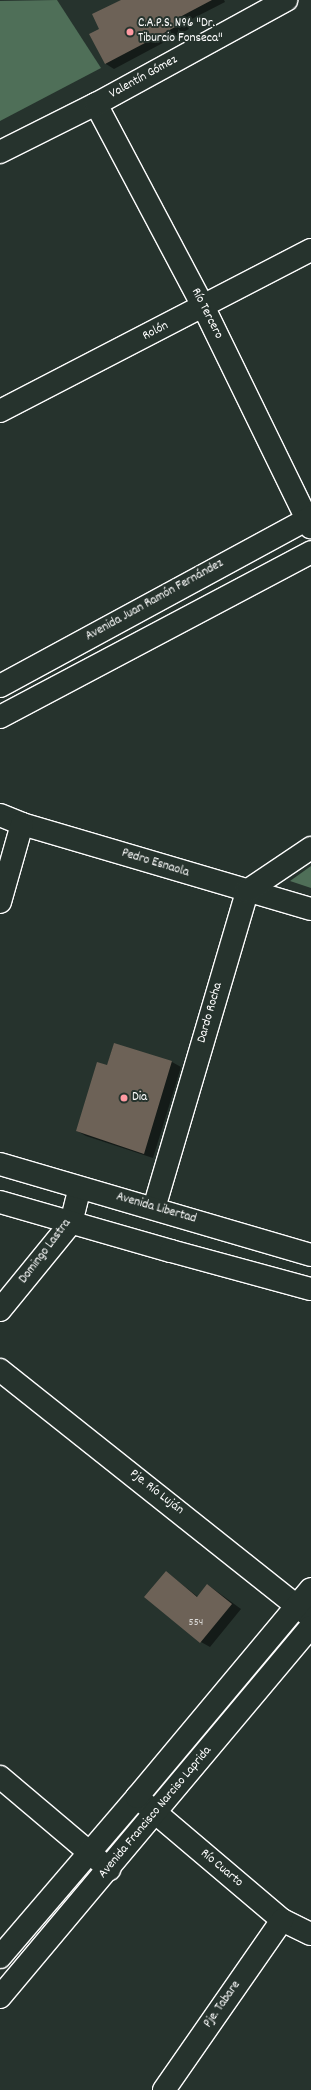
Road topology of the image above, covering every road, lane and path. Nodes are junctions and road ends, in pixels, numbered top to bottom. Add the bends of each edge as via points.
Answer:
1 (286, 0) edge
2 (96, 104) junction
3 (0, 152) edge
4 (311, 250) edge
5 (204, 308) junction
6 (0, 411) edge
7 (310, 521) edge
8 (311, 552) edge
9 (0, 686) edge
10 (0, 718) edge
11 (0, 815) edge
12 (22, 824) junction
13 (311, 848) edge
14 (247, 891) junction
15 (0, 902) edge
16 (311, 909) edge
17 (0, 1164) edge
18 (80, 1188) junction
19 (0, 1202) edge
20 (154, 1208) junction
21 (71, 1223) junction
22 (311, 1255) edge
23 (311, 1289) edge
24 (0, 1310) edge
25 (0, 1370) edge
26 (311, 1589) edge
27 (304, 1612) edge
28 (311, 1627) edge
29 (0, 1777) edge
30 (137, 1797) junction
31 (155, 1814) junction
32 (89, 1851) junction
33 (109, 1869) junction
34 (282, 1920) junction
35 (311, 1934) edge
36 (0, 1956) edge
37 (0, 1997) edge
38 (164, 2090) edge

1 - 2 street, Valentín Gómez
2 - 3 street, Valentín Gómez
2 - 5 street, Río Tercero
4 - 5 street, Rolón
5 - 6 street, Rolón
5 - 7 street, Río Tercero
7 - 9 street, Avenida Juan Ramón Fernández
8 - 10 street
11 - 12 street, Pedro Esnaola
12 - 14 street, Pedro Esnaola
12 - 15 street
13 - 14 street
14 - 16 street, Pedro Esnaola
14 - 20 street, Dardo Rocha
17 - 18 street, Avenida Libertad
18 - 20 street, Avenida Libertad
18 - 21 street, Domingo Lastra
19 - 21 street
20 - 22 street, Avenida Libertad
21 - 23 street
21 - 24 street, Domingo Lastra
25 - 27 street, Pje. Río Luján
26 - 27 street, Avenida Francisco Narciso Laprida
27 - 30 street, Avenida Francisco Narciso Laprida
28 - 31 street, Avenida Francisco Narciso Laprida
29 - 32 street
30 - 31 street, Río Cuarto
30 - 32 street, Avenida Francisco Narciso Laprida
31 - 33 street, Avenida Francisco Narciso Laprida
31 - 34 street, Río Cuarto
32 - 33 street
32 - 36 street, Avenida Francisco Narciso Laprida
33 - 37 street, Avenida Francisco Narciso Laprida
34 - 35 street, Río Cuarto
34 - 38 street, Pje. Tabare

